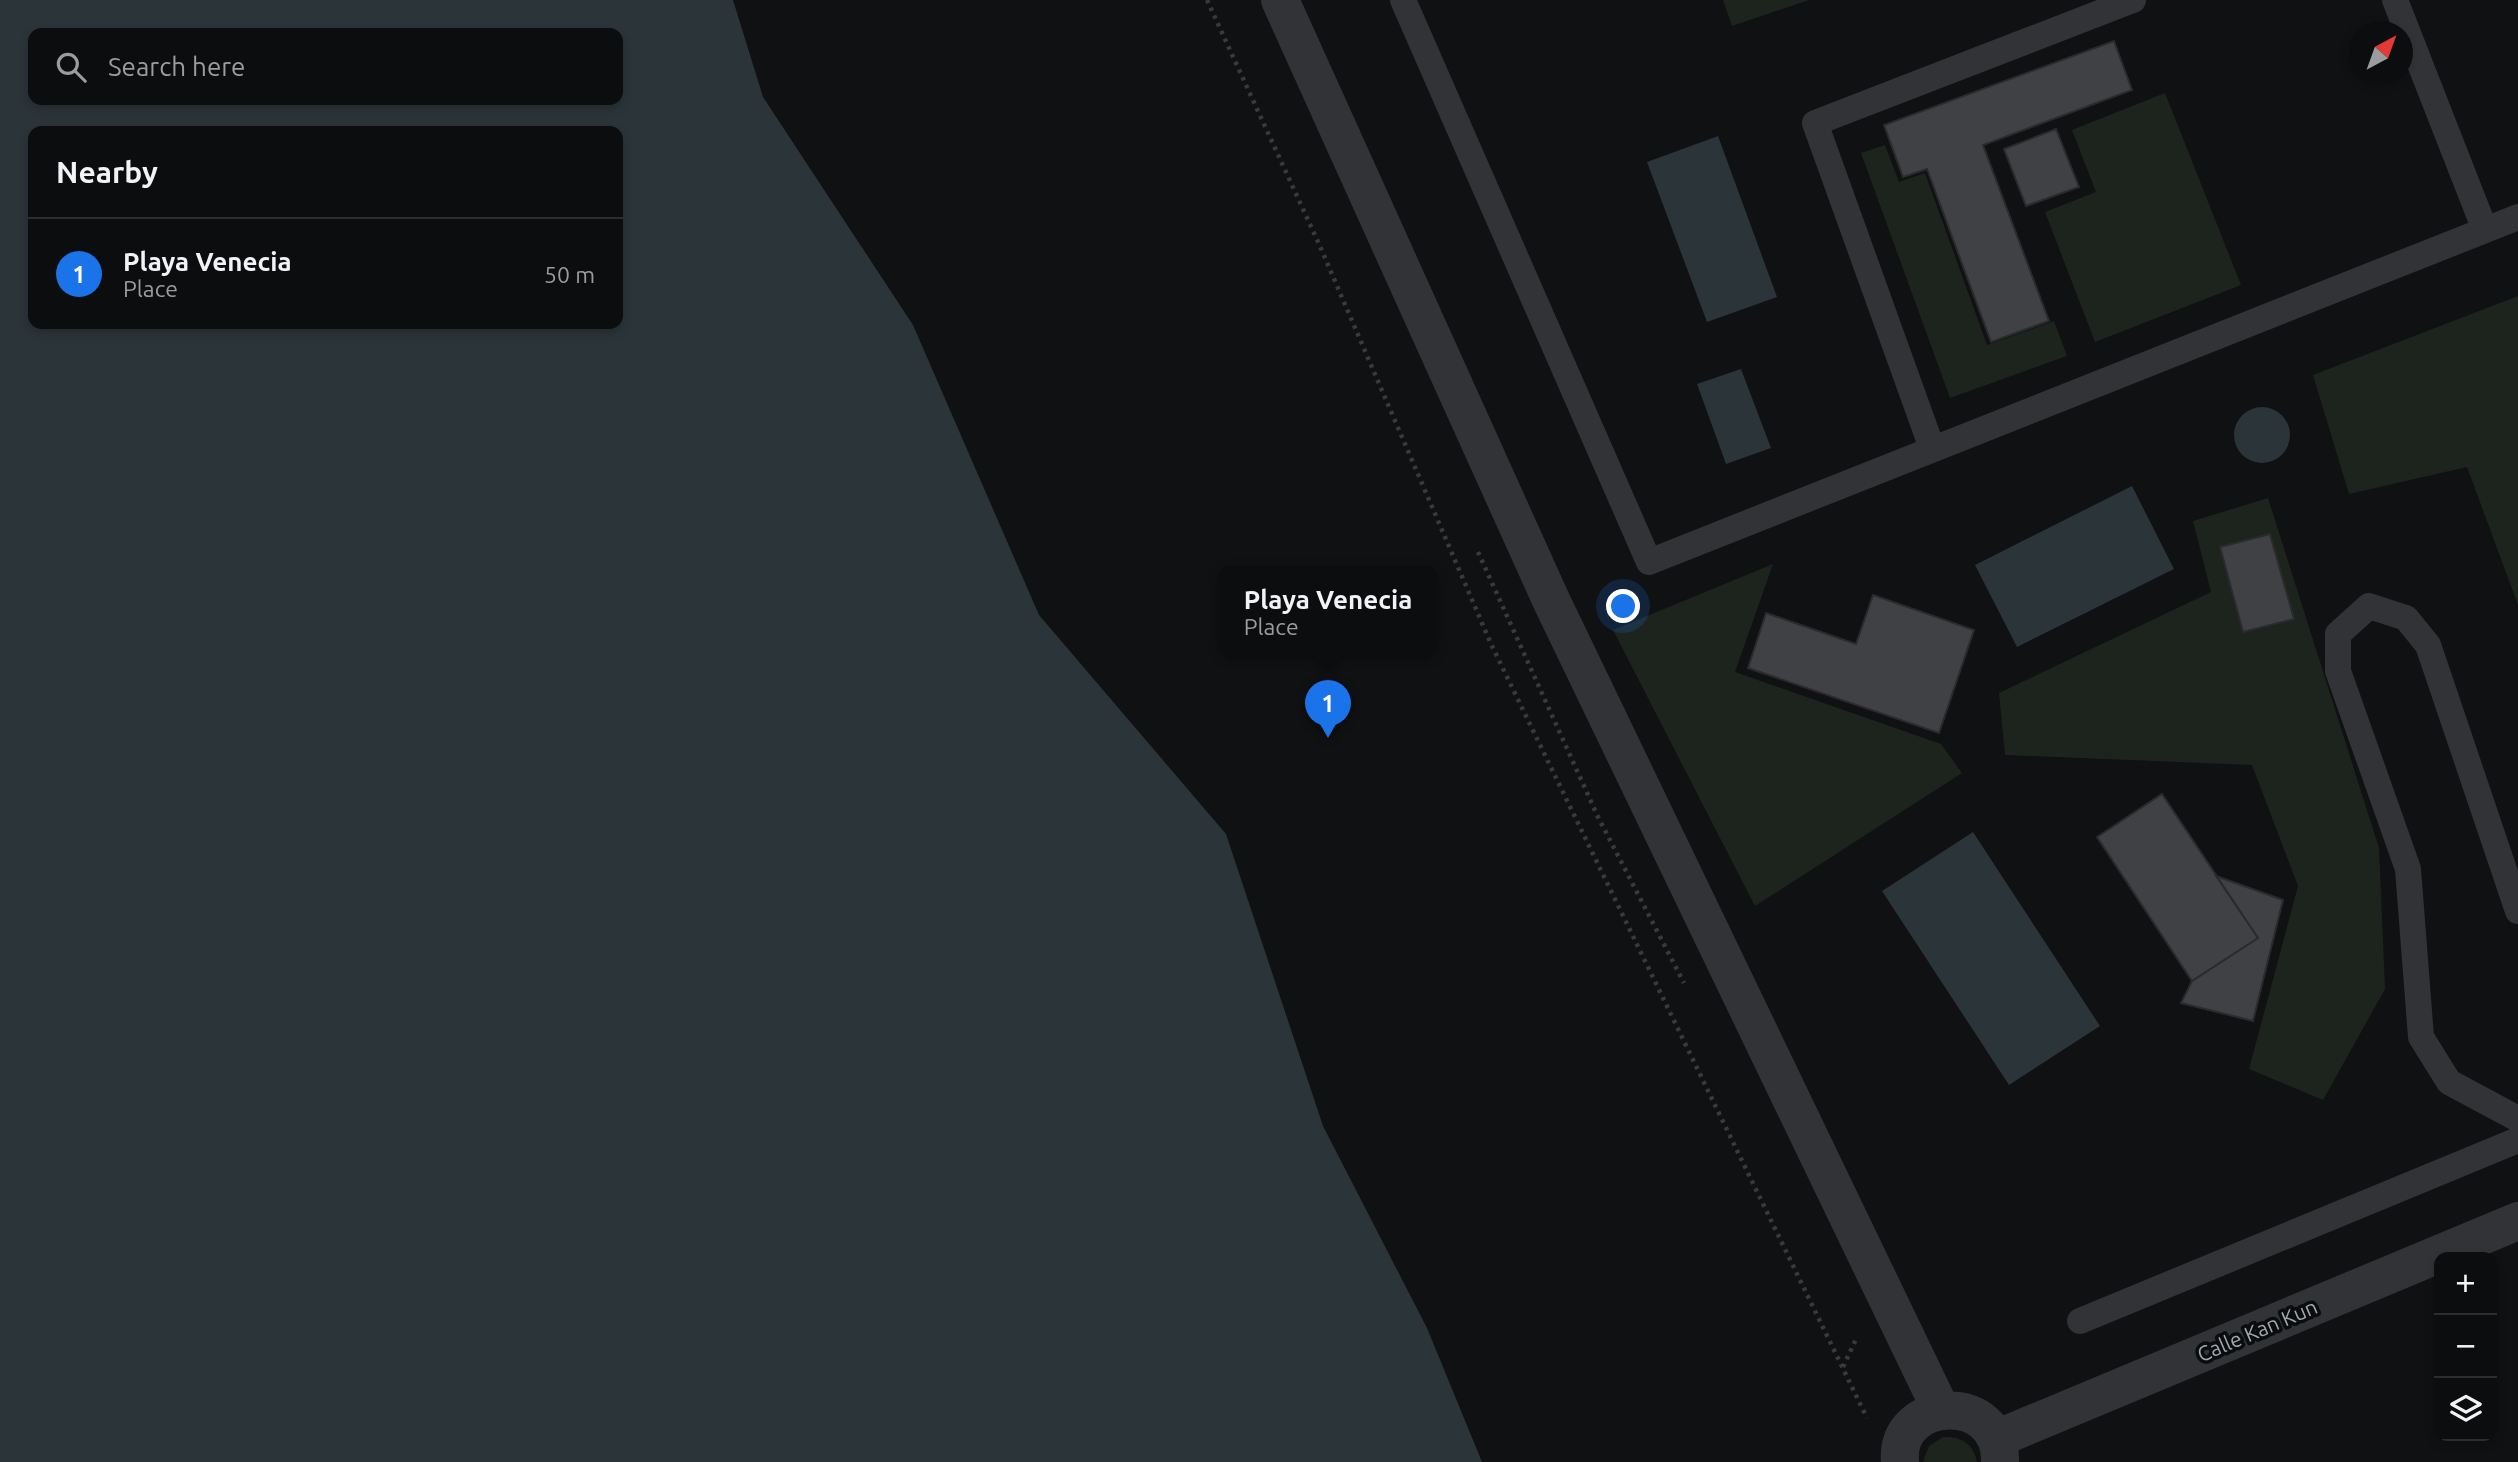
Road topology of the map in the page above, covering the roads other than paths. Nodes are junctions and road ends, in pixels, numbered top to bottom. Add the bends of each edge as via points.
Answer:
1 (1280, 0) edge
2 (1403, 0) edge
3 (2133, 0) edge
4 (2395, 0) edge
5 (2518, 217) edge
6 (2485, 230) junction
7 (1932, 448) junction
8 (2518, 911) edge
9 (2518, 1119) edge
10 (2518, 1140) edge
11 (2518, 1221) edge
12 (2080, 1321) dead end
13 (1941, 1410) junction
14 (1998, 1450) edge
15 (1900, 1462) edge

1 - 13 street via 1550,600
2 - 7 lane via 1649,562
3 - 7 lane via 1815,122
4 - 6 lane
5 - 6 lane
6 - 7 lane
8 - 9 lane via 2428,645 2406,618 2369,606 2338,634 2338,671 2408,869 2421,1037 2449,1082
10 - 12 lane
11 - 14 street, Calle Kan Kun
13 - 14 street via 1974,1415 1987,1425
13 - 15 street via 1912,1425 1903,1440

